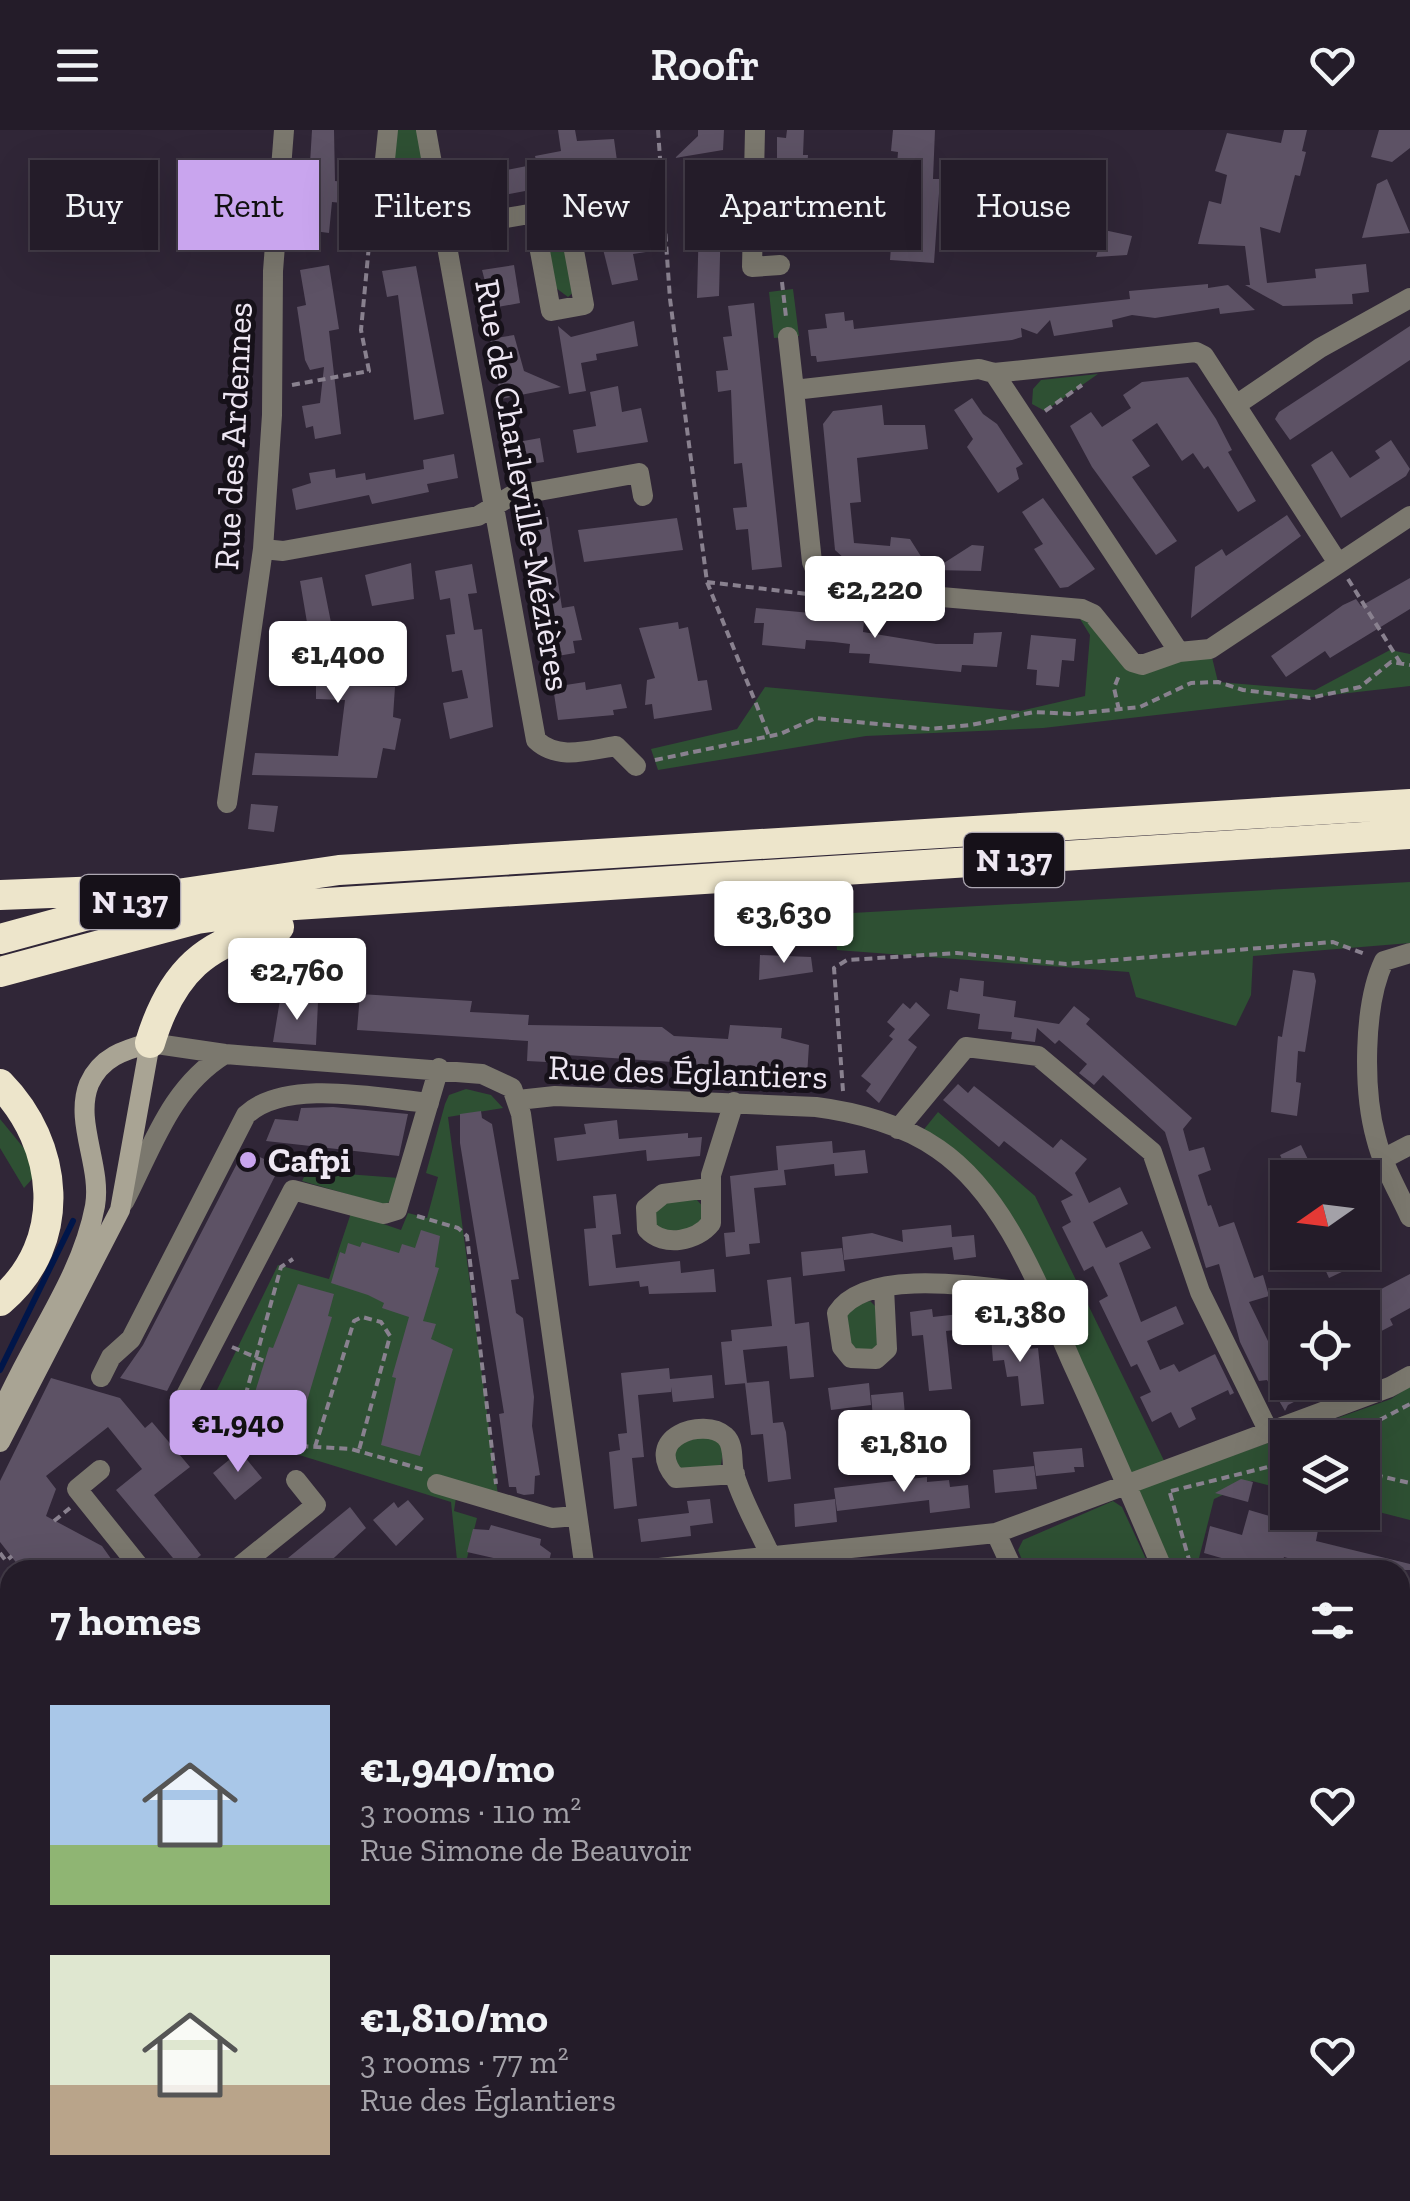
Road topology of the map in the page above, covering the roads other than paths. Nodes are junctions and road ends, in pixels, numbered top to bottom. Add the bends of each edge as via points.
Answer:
1 (284, 130) edge
2 (388, 130) edge
3 (426, 130) edge
4 (756, 130) edge
5 (385, 160) edge
6 (431, 160) edge
7 (532, 214) joint
8 (448, 250) edge
9 (780, 266) road end
10 (1410, 298) edge
11 (788, 337) road end
12 (994, 373) junction
13 (794, 390) junction
14 (1236, 405) junction
15 (643, 496) dead end
16 (494, 506) junction
17 (1410, 516) edge
18 (262, 549) junction
19 (1338, 564) junction
20 (1179, 652) junction
21 (636, 766) road end
22 (227, 803) dead end
23 (1410, 804) edge
24 (1410, 834) edge
25 (202, 888) junction
26 (495, 891) junction
27 (0, 895) edge
28 (0, 940) edge
29 (1410, 953) edge
30 (0, 972) edge
31 (150, 1043) junction
32 (224, 1054) junction
33 (439, 1068) junction
34 (0, 1084) edge
35 (518, 1100) junction
36 (734, 1102) junction
37 (429, 1103) junction
38 (898, 1129) junction
39 (1410, 1145) edge
40 (1382, 1160) junction
41 (709, 1188) dead end
42 (120, 1210) junction
43 (1410, 1217) edge
44 (884, 1288) dead end
45 (1041, 1294) junction
46 (0, 1301) edge
47 (101, 1376) dead end
48 (1410, 1376) edge
49 (0, 1416) edge
50 (237, 1420) road end
51 (1300, 1420) edge
52 (1270, 1432) joint
53 (0, 1442) edge
54 (100, 1470) dead end
55 (735, 1474) dead end
56 (296, 1480) dead end
57 (1126, 1482) junction
58 (437, 1484) road end
59 (576, 1516) junction
60 (996, 1533) junction
61 (772, 1559) junction
62 (134, 1560) edge
63 (247, 1560) edge
64 (584, 1560) edge
65 (769, 1560) edge
66 (1008, 1560) edge
67 (1159, 1560) edge

1 - 18 street, Rue des Ardennes
2 - 5 street
3 - 6 street, Rue de Charleville-Mézières
4 - 9 street via 752,267
7 - 7 street via 551,311 584,304 566,208
8 - 16 street, Rue de Charleville-Mézières
10 - 14 street
11 - 13 street
12 - 13 street via 980,369
12 - 14 street via 1196,352
12 - 20 street
13 - 20 street via 812,562 834,588 1072,606 1094,614 1132,662
14 - 19 street
15 - 16 street via 638,473 510,496
16 - 18 street via 478,516 283,551
16 - 21 street, Rue de Charleville-Mézières via 536,740 566,753 616,746
17 - 19 street
18 - 22 street, Rue des Ardennes
19 - 20 street via 1210,649
23 - 25 highway, N 137 via 356,869
24 - 26 highway, N 137
25 - 27 highway
25 - 28 highway, N 137 via 96,910
26 - 30 highway, N 137 via 295,905 198,920
26 - 31 highway via 216,943 176,987
29 - 40 street via 1384,961 1375,980 1368,1037
31 - 32 street
31 - 42 street
31 - 49 street via 105,1061 90,1084 84,1111 97,1187 90,1227
32 - 33 street
32 - 42 street via 182,1088
33 - 35 street via 496,1077
33 - 37 street
34 - 46 highway via 31,1120 50,1197 40,1246
35 - 36 street, Rue des Églantiers
35 - 59 street, Rue des Églantiers
36 - 38 street, Rue des Églantiers via 844,1111
36 - 41 street
37 - 47 street via 288,1093 258,1103 246,1114 131,1340
37 - 50 street via 398,1210 384,1214 293,1190 185,1404
38 - 45 street, Rue des Églantiers via 938,1148 971,1178
38 - 52 street via 966,1047 1038,1056 1152,1152 1200,1292
39 - 40 street
40 - 43 street
42 - 53 street
44 - 45 street via 935,1283
45 - 57 street, Rue des Églantiers
48 - 51 street
52 - 57 street
54 - 62 street via 77,1488
55 - 61 street
56 - 63 street via 316,1504
57 - 60 street
57 - 67 street, Rue des Églantiers
58 - 59 street via 552,1518
59 - 64 street, Rue des Églantiers
60 - 61 street
60 - 66 street
61 - 65 street

